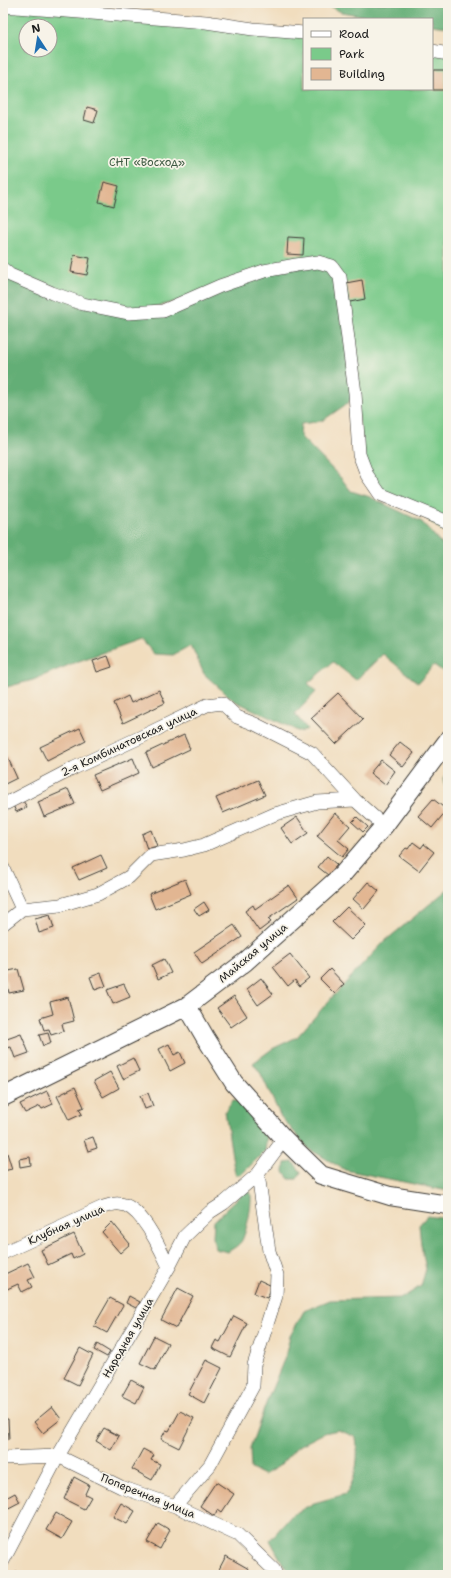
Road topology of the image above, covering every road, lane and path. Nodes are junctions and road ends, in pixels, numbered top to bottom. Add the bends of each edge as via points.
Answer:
1 (3, 6) edge
2 (303, 33) edge
3 (433, 51) edge
4 (448, 54) edge
5 (3, 269) edge
6 (448, 522) edge
7 (448, 740) edge
8 (354, 800) junction
9 (3, 805) edge
10 (384, 826) junction
11 (3, 868) edge
12 (22, 909) junction
13 (3, 924) edge
14 (187, 1006) junction
15 (3, 1097) edge
16 (284, 1139) junction
17 (258, 1174) junction
18 (448, 1205) edge
19 (3, 1253) edge
20 (169, 1267) junction
21 (58, 1456) junction
22 (3, 1458) edge
23 (174, 1506) junction
24 (3, 1561) edge
25 (276, 1575) edge

1 - 2 street via 206,22
3 - 4 street
5 - 6 street via 17,278 83,304 128,313 163,311 220,286 264,271 318,262 332,266 340,277 355,393 359,454 367,475 380,494
7 - 10 street, Майская улица
8 - 9 street, 2-я Комбинатовская улица via 312,753 237,717 222,703 207,705
8 - 10 street
8 - 12 street via 317,802 275,814 204,845 151,855 129,877 98,894 60,905
10 - 14 street, Майская улица via 342,875 245,962
11 - 12 street
12 - 13 street
14 - 15 street, Майская улица
14 - 16 street via 234,1083
16 - 17 street, Народная улица
16 - 18 street via 321,1175 390,1196
17 - 20 street, Народная улица via 210,1212 185,1236
17 - 23 street via 269,1251 277,1275 276,1296 254,1365 253,1386 210,1464
19 - 20 street, Клубная улица via 103,1207 119,1203 130,1208 141,1218
20 - 21 street, Народная улица
21 - 22 street, Поперечная улица
21 - 23 street, Поперечная улица via 121,1487
21 - 24 street, Народная улица
23 - 25 street, Поперечная улица via 238,1535

